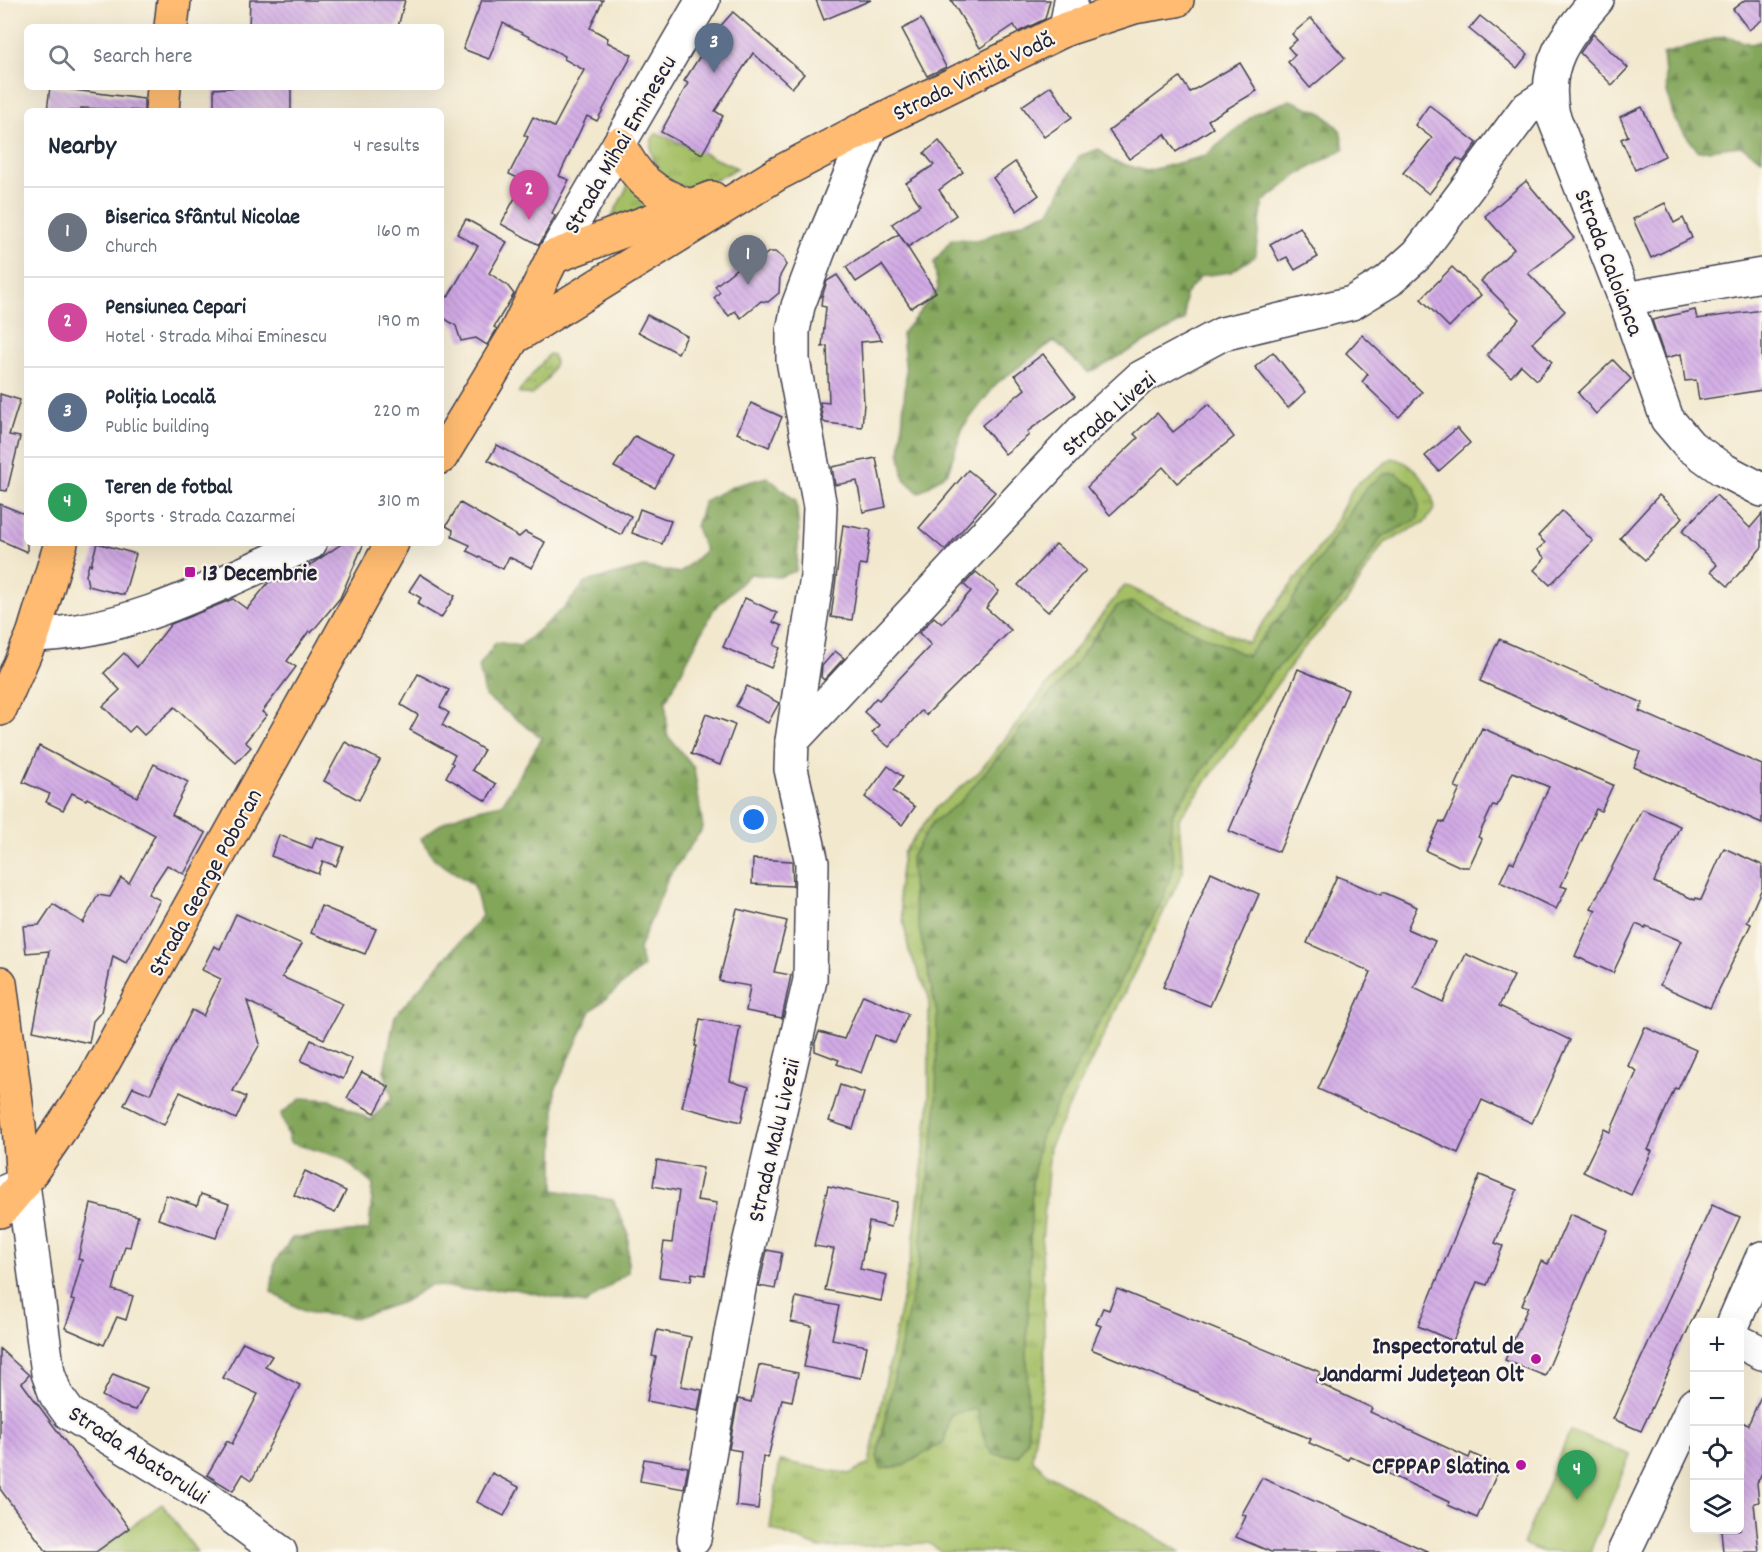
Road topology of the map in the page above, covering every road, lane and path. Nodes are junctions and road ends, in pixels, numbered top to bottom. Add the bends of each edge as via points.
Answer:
1 (174, 0) edge
2 (703, 0) edge
3 (1177, 0) edge
4 (1598, 0) edge
5 (1068, 15) edge
6 (171, 24) edge
7 (164, 90) edge
8 (1548, 94) junction
9 (162, 108) edge
10 (871, 125) junction
11 (618, 144) junction
12 (777, 174) junction
13 (689, 206) junction
14 (553, 257) junction
15 (1762, 275) edge
16 (591, 290) junction
17 (1625, 299) junction
18 (513, 338) junction
19 (444, 453) edge
20 (1762, 490) edge
21 (59, 546) edge
22 (303, 546) edge
23 (391, 546) edge
24 (33, 635) junction
25 (0, 709) edge
26 (792, 741) junction
27 (0, 983) edge
28 (11, 1189) edge
29 (0, 1211) edge
30 (1762, 1258) edge
31 (1736, 1318) edge
32 (1744, 1344) edge
33 (1762, 1353) edge
34 (1690, 1415) edge
35 (694, 1539) dead end
36 (280, 1552) edge
37 (1624, 1552) edge

1 - 6 main road
2 - 11 street, Strada Mihai Eminescu
3 - 5 main road, Strada Vintilă Vodă
4 - 8 street, Strada Caloianca via 1559,51
5 - 10 main road, Strada Vintilă Vodă
7 - 9 main road
8 - 17 street, Strada Caloianca
8 - 26 street, Strada Livezi via 1526,109 1418,254 1388,281 1352,303 1222,334 1140,378 1082,430
10 - 12 main road, Strada Vintilă Vodă
10 - 26 street, Strada Malu Livezii via 819,250 798,306 793,332 793,360 820,507 820,542
11 - 13 main road via 644,182 660,195
11 - 14 street, Strada Mihai Eminescu
12 - 13 main road, Strada Vintilă Vodă
12 - 16 main road, Strada Vintilă Vodă
13 - 14 main road, Strada Vintilă Vodă
14 - 16 main road
14 - 18 main road
15 - 17 street
16 - 18 main road, Strada Vintilă Vodă
17 - 20 street, Strada Caloianca via 1667,419 1690,446
18 - 19 main road
21 - 24 main road
22 - 24 street via 184,600 119,622 83,632
23 - 28 main road, Strada George Poboran via 92,1083
24 - 25 main road
26 - 35 street, Strada Malu Livezii via 794,790 812,862 810,981 740,1283
27 - 28 main road via 19,1126
28 - 29 main road, Strada George Poboran
28 - 36 street, Strada Abatorului via 48,1373 56,1395 69,1413 204,1496
30 - 31 street
32 - 33 street
34 - 37 street

